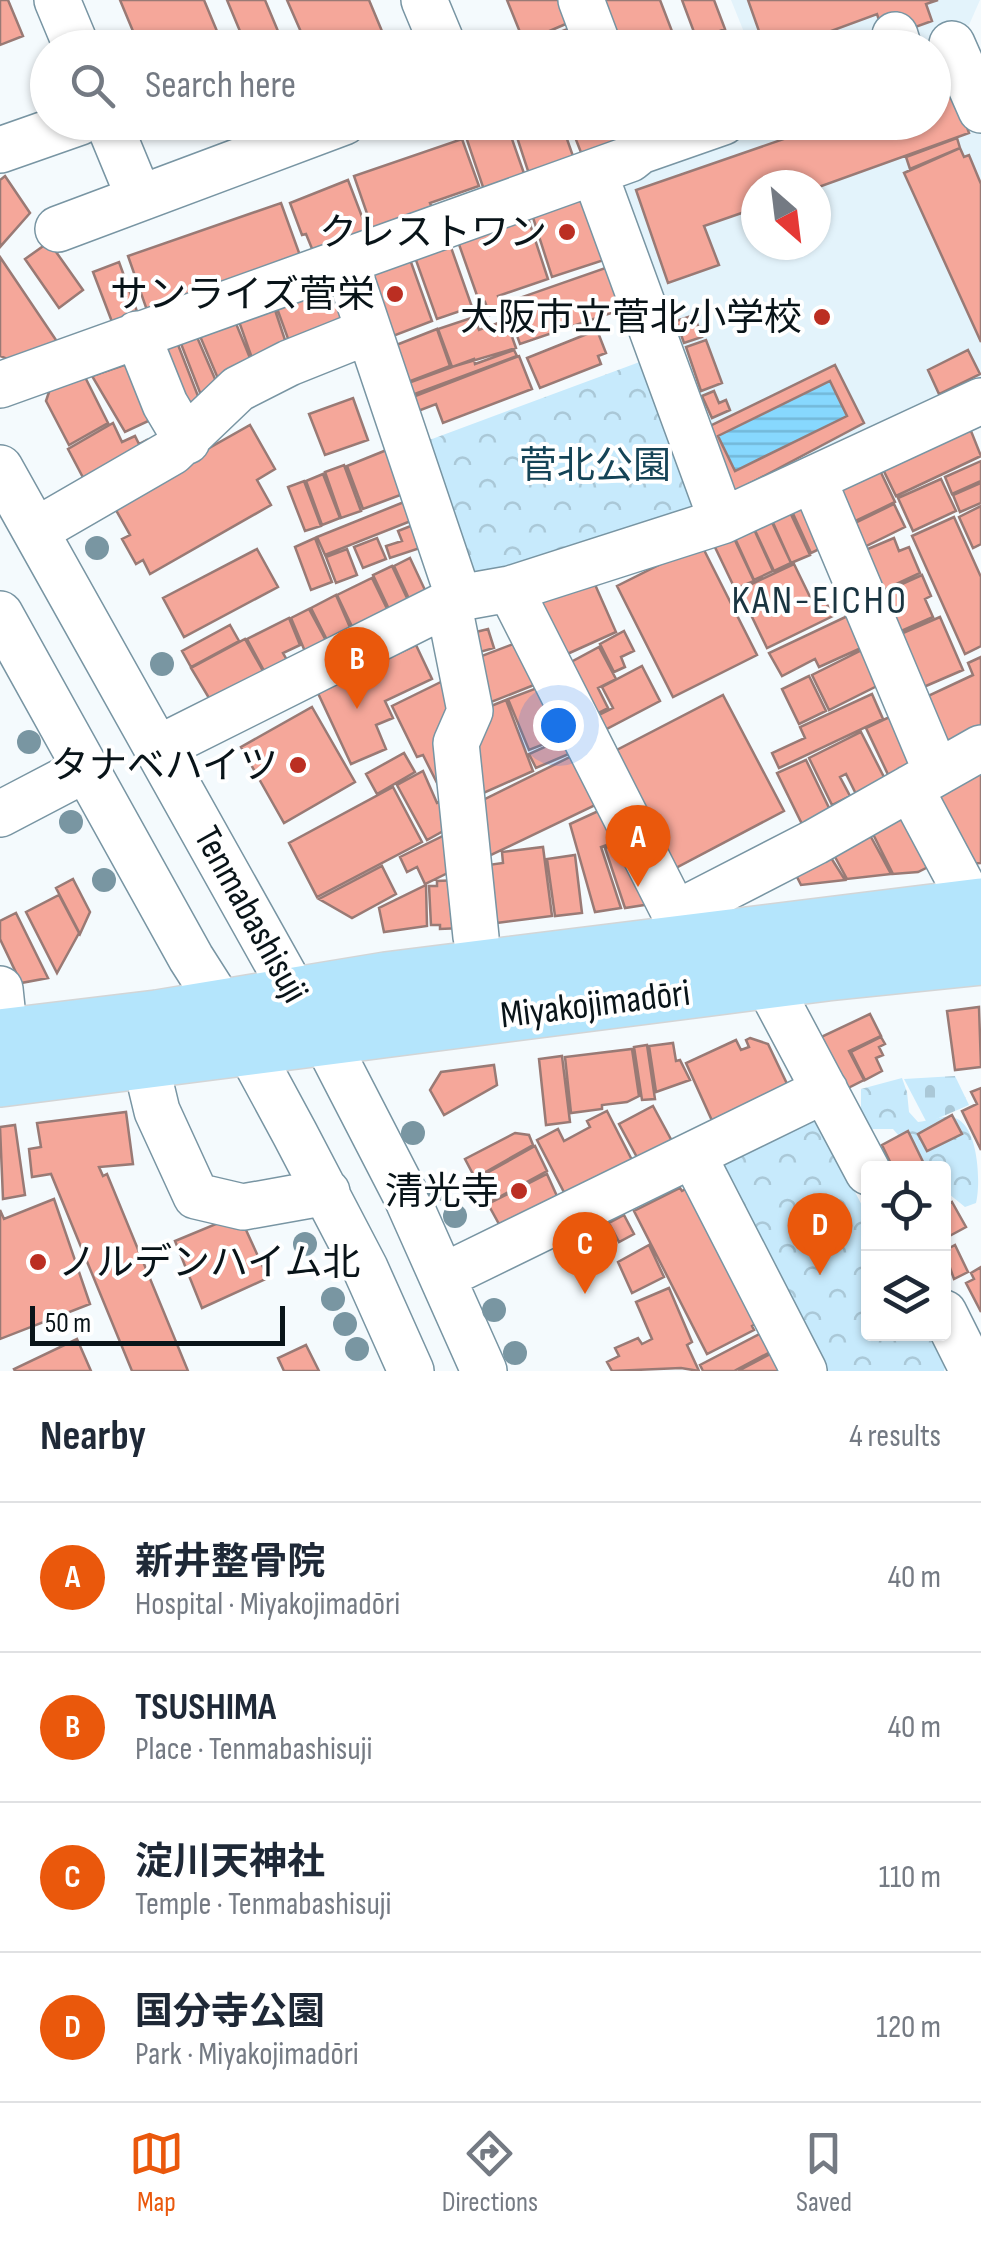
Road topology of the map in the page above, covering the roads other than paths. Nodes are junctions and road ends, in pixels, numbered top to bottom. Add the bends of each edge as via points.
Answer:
1 (57, 0) edge
2 (424, 0) edge
3 (581, 0) edge
4 (70, 30) edge
5 (436, 30) edge
6 (592, 30) edge
7 (951, 68) edge
8 (981, 110) edge
9 (30, 140) edge
10 (116, 140) edge
11 (295, 140) edge
12 (633, 140) edge
13 (0, 150) edge
14 (594, 172) junction
15 (140, 197) junction
16 (58, 229) dead end
17 (345, 260) junction
18 (370, 331) junction
19 (137, 334) junction
20 (0, 384) edge
21 (977, 415) edge
22 (187, 441) junction
23 (0, 468) edge
24 (814, 481) junction
25 (722, 521) junction
26 (37, 530) junction
27 (510, 589) junction
28 (454, 602) junction
29 (0, 614) edge
30 (159, 748) junction
31 (981, 748) edge
32 (86, 769) junction
33 (922, 780) junction
34 (0, 814) edge
35 (675, 914) junction
36 (978, 923) edge
37 (476, 937) dead end
38 (729, 937) junction
39 (767, 982) junction
40 (310, 1017) junction
41 (236, 1028) junction
42 (1, 1035) edge
43 (145, 1061) junction
44 (825, 1090) junction
45 (693, 1156) junction
46 (862, 1161) edge
47 (327, 1192) junction
48 (444, 1276) junction
49 (951, 1327) edge
50 (411, 1371) edge
51 (484, 1371) edge
52 (804, 1371) edge
53 (973, 1371) edge

1 - 4 street
2 - 5 street
3 - 6 street
7 - 8 street
9 - 13 street
10 - 15 street
11 - 15 street
12 - 14 street via 630,159
14 - 17 street
14 - 25 street
15 - 16 street
17 - 18 street
17 - 19 street
18 - 22 street via 238,389
18 - 28 street
19 - 20 street
19 - 22 street
21 - 24 street
22 - 26 street
23 - 26 street, Tenmabashisuji
24 - 25 street
24 - 33 street
25 - 27 street
26 - 30 street, Tenmabashisuji
27 - 28 street
27 - 35 street
28 - 30 street
28 - 37 street via 470,711 456,743
29 - 32 street, Tenmabashisuji
30 - 40 street, Tenmabashisuji
31 - 33 street
32 - 34 street
32 - 41 street, Tenmabashisuji
33 - 35 street
33 - 36 street
35 - 38 street via 692,914
36 - 38 main road, Miyakojimadōri
36 - 39 main road, Miyakojimadōri
38 - 40 main road, Miyakojimadōri via 386,980
39 - 40 main road, Miyakojimadōri
39 - 44 street
40 - 41 main road, Miyakojimadōri
40 - 48 street, Tenmabashisuji
41 - 42 main road via 156,1018
41 - 43 main road, Miyakojimadōri
41 - 47 street, Tenmabashisuji
42 - 43 main road, Miyakojimadōri
43 - 47 street via 156,1111 196,1196 244,1207
44 - 45 street
44 - 46 street
45 - 48 street
45 - 52 street
47 - 50 street, Tenmabashisuji
48 - 51 street, Tenmabashisuji
49 - 53 street

